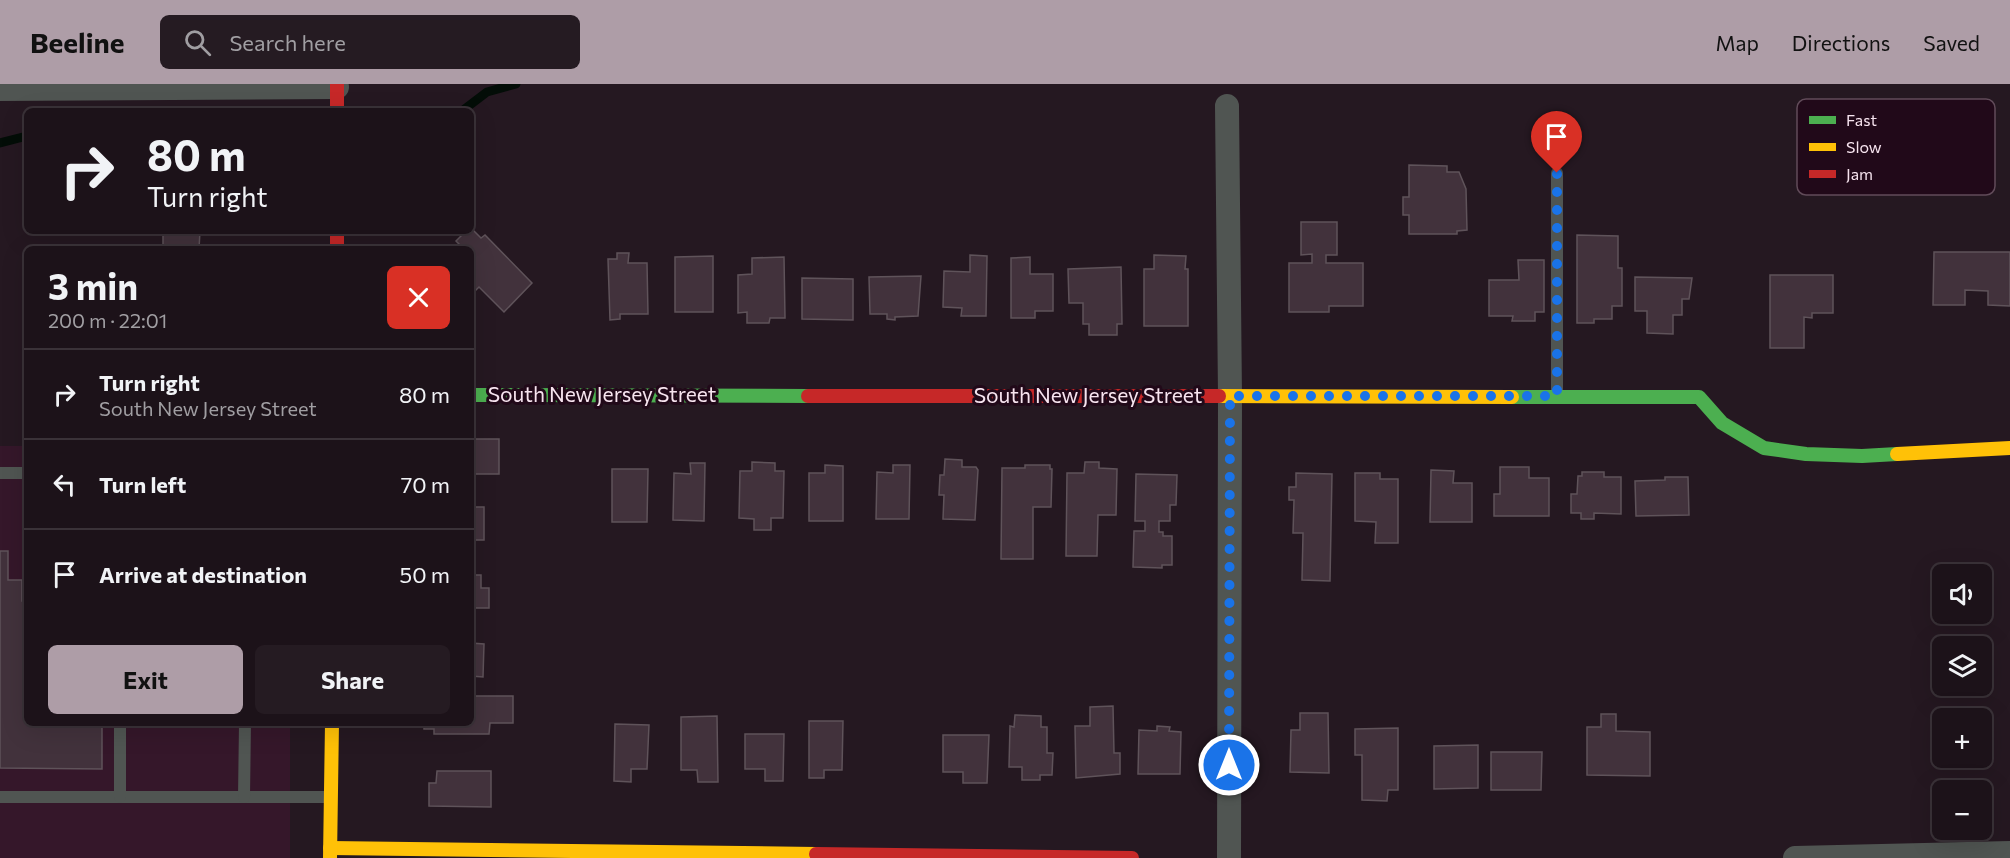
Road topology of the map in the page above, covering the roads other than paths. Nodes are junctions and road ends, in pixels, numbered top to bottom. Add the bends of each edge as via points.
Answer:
1 (0, 89) edge
2 (337, 94) edge
3 (1227, 106) dead end
4 (1557, 173) dead end
5 (474, 395) edge
6 (1230, 396) junction
7 (1557, 396) junction
8 (2010, 448) edge
9 (0, 473) edge
10 (24, 474) edge
11 (120, 726) edge
12 (245, 726) edge
13 (332, 726) edge
14 (0, 797) edge
15 (120, 797) junction
16 (244, 797) junction
17 (331, 797) junction
18 (330, 853) edge
19 (2010, 853) edge
20 (1132, 858) edge
21 (1229, 858) edge
22 (1795, 858) edge

1 - 2 street
3 - 6 street
4 - 7 lane
5 - 6 street, South New Jersey Street
6 - 7 street, South New Jersey Street
6 - 21 street
7 - 8 street, South New Jersey Street via 1699,397 1722,423 1764,448 1806,454 1862,456
9 - 10 lane
11 - 15 lane
12 - 16 lane
13 - 17 street
14 - 15 lane
15 - 16 lane
16 - 17 lane
17 - 18 street
18 - 20 street
19 - 22 street

